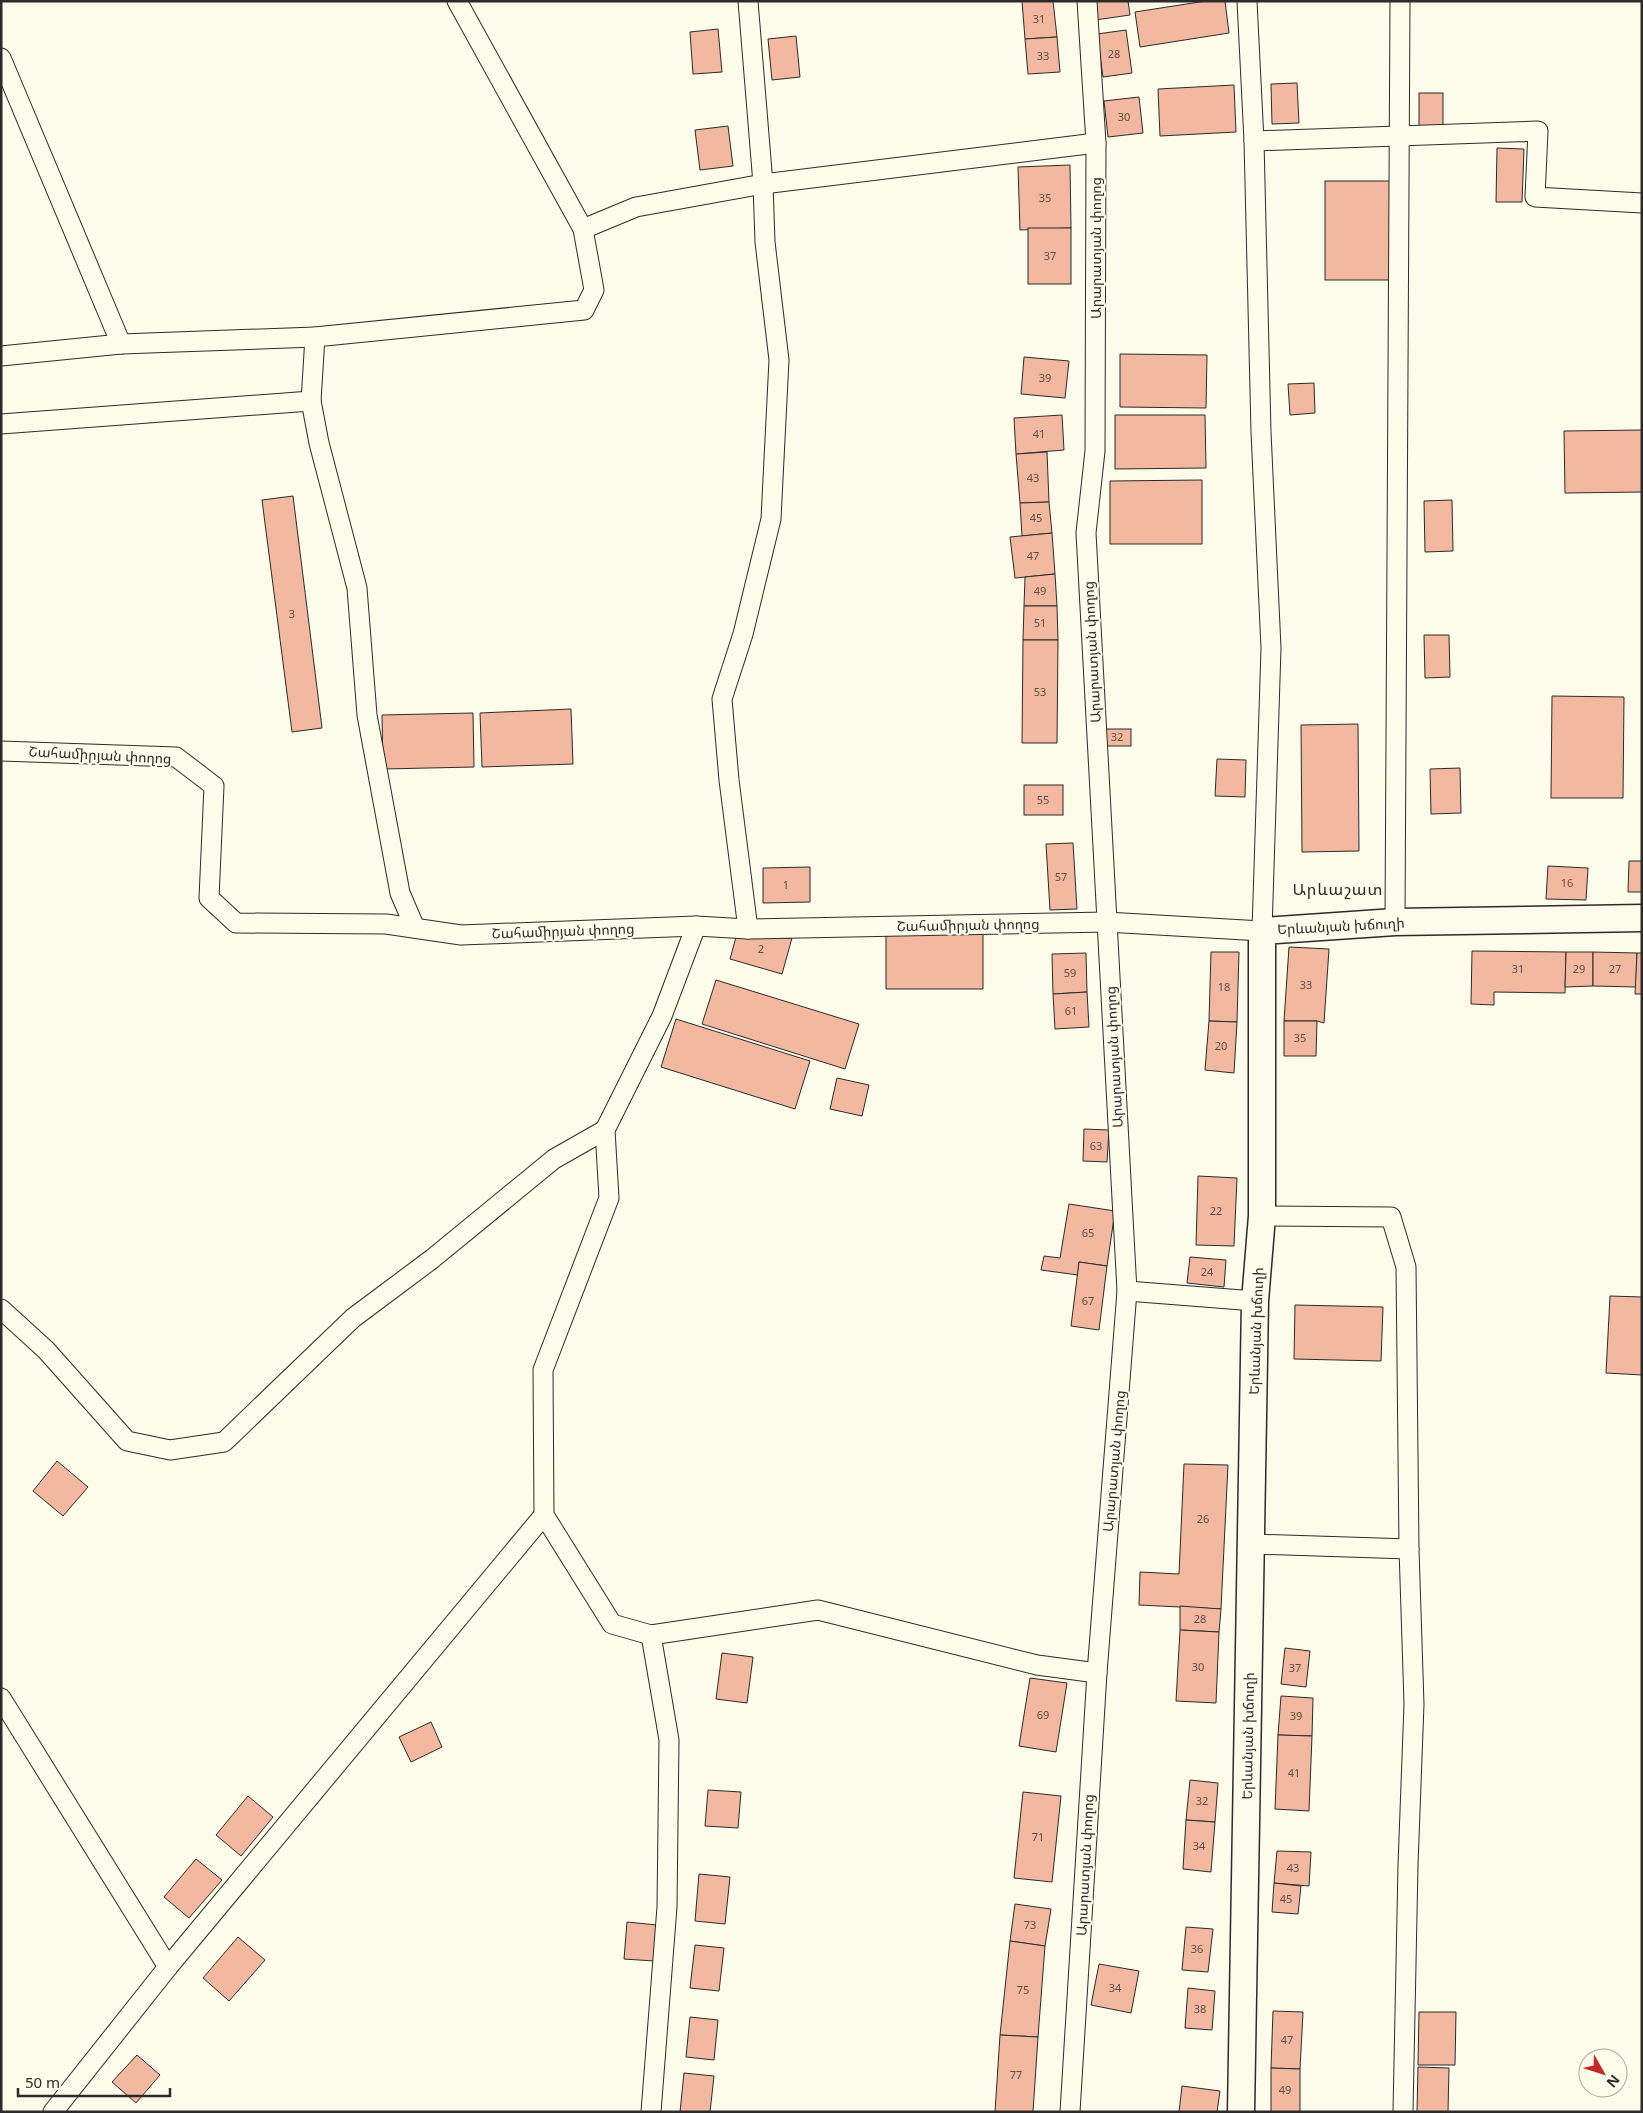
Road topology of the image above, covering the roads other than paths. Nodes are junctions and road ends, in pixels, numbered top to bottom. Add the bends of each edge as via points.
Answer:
1 (456, 1) edge
2 (748, 1) edge
3 (1087, 1) edge
4 (1247, 1) edge
5 (1400, 1) edge
6 (1, 58) edge
7 (1399, 135) junction
8 (1254, 141) junction
9 (1096, 143) junction
10 (763, 184) junction
11 (1642, 203) edge
12 (583, 229) junction
13 (315, 337) junction
14 (121, 344) junction
15 (1, 356) edge
16 (310, 401) junction
17 (1, 424) edge
18 (1, 751) edge
19 (1642, 918) edge
20 (1106, 922) junction
21 (1395, 922) junction
22 (696, 926) junction
23 (415, 928) junction
24 (748, 929) junction
25 (1262, 931) junction
26 (605, 1130) junction
27 (1262, 1216) junction
28 (1127, 1291) junction
29 (1255, 1301) junction
30 (1, 1309) edge
31 (544, 1515) junction
32 (1251, 1544) junction
33 (1409, 1550) junction
34 (651, 1635) junction
35 (1097, 1673) junction
36 (1, 1698) edge
37 (168, 1967) junction
38 (53, 2112) edge
39 (651, 2112) edge
40 (1070, 2112) edge
41 (1242, 2112) edge
42 (1403, 2112) edge

1 - 12 street
2 - 10 street
3 - 9 street, Արարատյան փողոց
4 - 8 street
5 - 7 street
6 - 14 street
7 - 8 street
7 - 11 street via 1538,131 1535,197
7 - 21 street
8 - 25 street via 1261,432 1272,648
9 - 10 street
9 - 20 street, Արարատյան փողոց via 1095,451 1086,533
10 - 12 street via 636,207
10 - 24 street via 765,242 779,360 771,518 744,634 722,699
12 - 13 street via 594,290 584,310
13 - 14 street
13 - 16 street
14 - 15 street
16 - 17 street
16 - 23 street via 357,588 367,714 400,893
18 - 23 street, Շահամիրյան փողոց via 176,757 214,786 209,898 236,923 386,924
19 - 21 main road, Երևանյան խճուղի
20 - 24 street, Շահամիրյան փողոց
20 - 25 street, Շահամիրյան փողոց
20 - 28 street, Արարատյան փողոց
21 - 25 main road, Երևանյան խճուղի
22 - 23 street, Շահամիրյան փողոց via 461,935
22 - 24 street, Շահամիրյան փողոց
22 - 26 street via 662,1016
25 - 27 main road, Երևանյան խճուղի
26 - 30 street via 554,1159 432,1259 353,1318 224,1442 170,1450 127,1441 46,1350
26 - 31 street via 608,1198 543,1370
27 - 29 main road, Երևանյան խճուղի
27 - 33 street via 1391,1217 1406,1266
28 - 29 street
28 - 35 street, Արարատյան փողոց
29 - 32 main road, Երևանյան խճուղի
31 - 34 street via 612,1624
31 - 37 street
32 - 33 street
32 - 41 main road, Երևանյան խճուղի
33 - 42 street via 1414,1704
34 - 35 street via 818,1610 1037,1665
34 - 39 street via 668,1740 667,1908
35 - 40 street, Արարատյան փողոց
36 - 37 street
37 - 38 street

